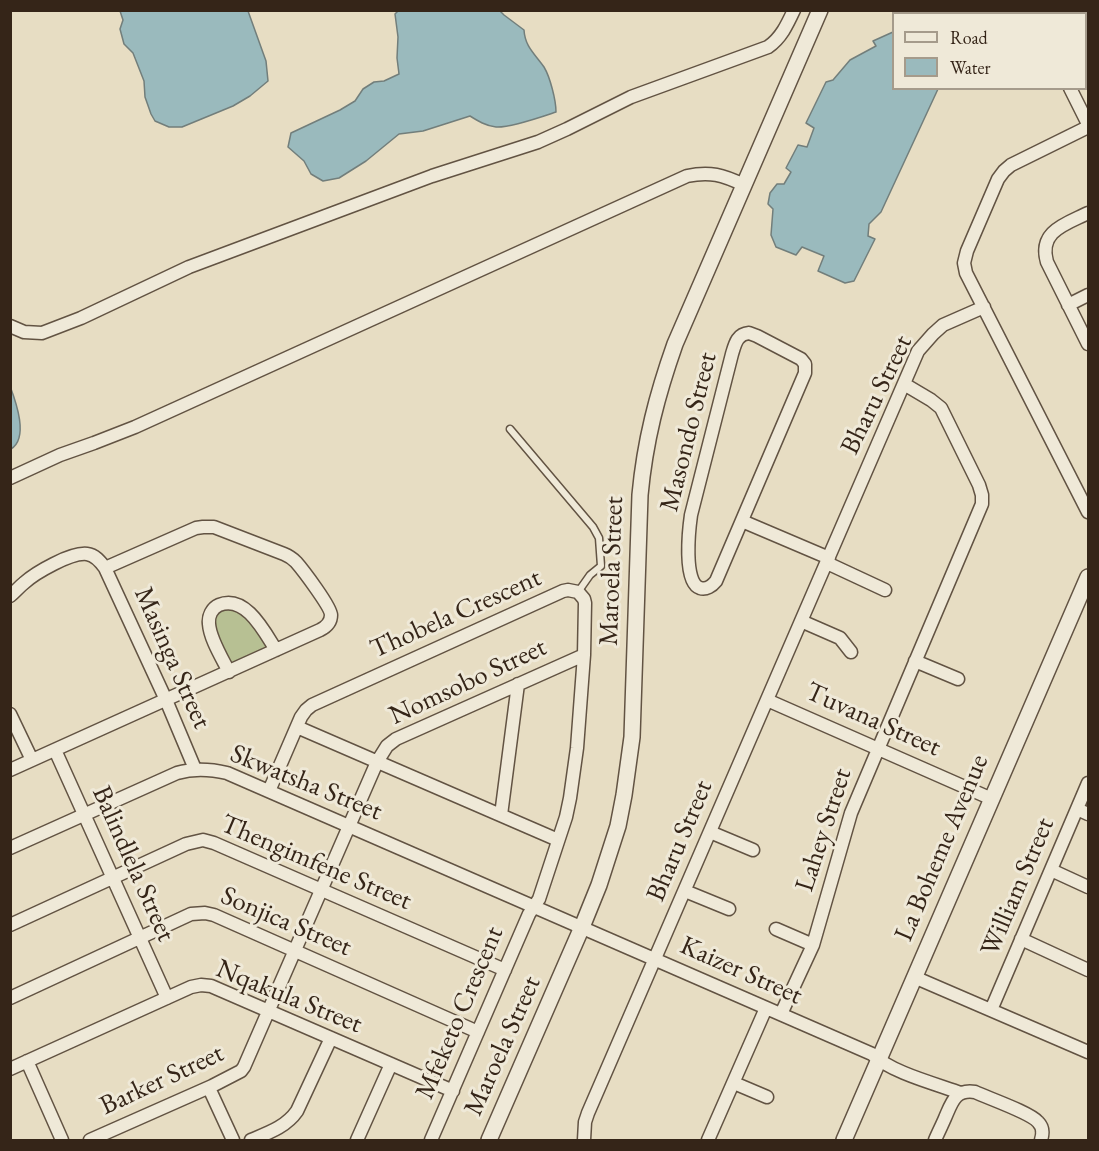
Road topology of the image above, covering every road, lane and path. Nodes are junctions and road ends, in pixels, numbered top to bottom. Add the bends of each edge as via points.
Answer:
1 (794, 10) edge
2 (819, 10) edge
3 (1071, 90) edge
4 (1089, 125) edge
5 (744, 185) junction
6 (1089, 213) edge
7 (1089, 295) edge
8 (1068, 305) junction
9 (984, 307) junction
10 (10, 326) edge
11 (1089, 344) edge
12 (904, 384) junction
13 (510, 429) dead end
14 (10, 478) edge
15 (1089, 512) edge
16 (742, 521) junction
17 (827, 560) junction
18 (105, 568) junction
19 (1089, 577) edge
20 (885, 590) dead end
21 (578, 592) junction
22 (1085, 594) edge
23 (10, 596) edge
24 (801, 621) junction
25 (276, 650) junction
26 (851, 652) dead end
27 (584, 655) junction
28 (915, 661) junction
29 (228, 672) junction
30 (958, 679) dead end
31 (518, 684) junction
32 (166, 700) junction
33 (767, 700) junction
34 (10, 714) edge
35 (297, 727) junction
36 (878, 749) junction
37 (55, 750) junction
38 (32, 760) junction
39 (377, 762) junction
40 (195, 769) junction
41 (10, 770) edge
42 (1089, 783) edge
43 (268, 790) junction
44 (992, 799) junction
45 (1083, 811) edge
46 (84, 814) junction
47 (501, 815) junction
48 (349, 826) junction
49 (710, 832) junction
50 (558, 840) junction
51 (10, 848) edge
52 (753, 850) dead end
53 (1051, 870) junction
54 (113, 878) junction
55 (1089, 887) edge
56 (321, 890) junction
57 (685, 891) junction
58 (534, 906) junction
59 (729, 909) dead end
60 (10, 925) edge
61 (582, 927) junction
62 (776, 929) dead end
63 (140, 938) junction
64 (1021, 939) junction
65 (813, 945) junction
66 (295, 951) junction
67 (655, 959) junction
68 (505, 970) junction
69 (1089, 970) edge
70 (914, 977) junction
71 (10, 998) edge
72 (167, 998) junction
73 (766, 1008) junction
74 (991, 1010) junction
75 (269, 1012) junction
76 (781, 1014) junction
77 (478, 1032) junction
78 (331, 1038) junction
79 (1089, 1052) edge
80 (27, 1061) junction
81 (878, 1061) junction
82 (391, 1064) junction
83 (10, 1069) edge
84 (734, 1083) junction
85 (209, 1088) junction
86 (453, 1091) junction
87 (961, 1093) junction
88 (767, 1098) dead end
89 (63, 1140) edge
90 (90, 1140) edge
91 (233, 1140) edge
92 (251, 1140) edge
93 (357, 1140) edge
94 (431, 1140) edge
95 (489, 1140) edge
96 (584, 1140) edge
97 (708, 1140) edge
98 (843, 1140) edge
99 (935, 1140) edge
100 (1041, 1140) edge

1 - 10 street via 783,33 768,47 631,97 538,142 432,176 189,267 42,333
2 - 5 street, Maroela Street
3 - 4 street
4 - 9 street via 1011,165 1000,175 964,263
5 - 14 street via 714,174 687,176 135,427
5 - 61 street, Maroela Street via 675,344 651,420 640,495 629,764 609,856
6 - 8 street via 1052,232 1046,244 1047,262
7 - 8 street
8 - 11 street
9 - 12 street, Bharu Street via 933,334 918,351
9 - 15 street
12 - 17 street, Bharu Street
12 - 28 street, Lahey Street via 940,408 982,495 982,504
13 - 21 lane via 599,538 601,566
16 - 16 street, Masondo Street via 716,581 706,588 697,587 689,567 691,515 732,354 738,338 749,333 794,354 806,370
16 - 17 street
17 - 20 street
17 - 24 street, Bharu Street
18 - 23 street via 92,555 75,555 39,572
18 - 25 street via 203,527 219,529 284,554 301,568 329,607 330,618 324,628
18 - 32 street, Masinga Street
19 - 22 street, La Boheme Avenue
21 - 27 street, Thobela Crescent via 585,603
21 - 35 street, Thobela Crescent via 563,591 312,705
22 - 44 street, La Boheme Avenue
24 - 26 street via 840,638
24 - 33 street, Bharu Street
25 - 29 street
25 - 29 street via 244,608 227,603 216,606 210,616 210,628
27 - 31 street, Nomsobo Street
27 - 50 street, Thobela Crescent via 573,779
28 - 30 street
28 - 36 street, Lahey Street
29 - 32 street
31 - 39 street, Nomsobo Street via 392,742
31 - 47 street
32 - 37 street
32 - 40 street, Masinga Street
33 - 36 street, Tuvana Street
33 - 49 street, Bharu Street
34 - 38 street
35 - 39 street
35 - 43 street, Thobela Crescent
36 - 44 street, Tuvana Street
36 - 65 street, Lahey Street via 851,813
37 - 38 street
37 - 46 street, Balindlela Street
38 - 41 street
39 - 47 street
39 - 48 street, Nomsobo Street
40 - 43 street, Skwatsha Street via 227,773
40 - 46 street, Skwatsha Street via 168,776
42 - 45 street, William Street
43 - 48 street, Skwatsha Street
44 - 70 street, La Boheme Avenue
45 - 53 street, William Street
46 - 51 street, Skwatsha Street
46 - 54 street, Balindlela Street
47 - 50 street
48 - 56 street, Barker Street
48 - 58 street, Skwatsha Street
49 - 52 street
49 - 57 street, Bharu Street
50 - 58 street, Thobela Crescent
53 - 55 street
53 - 64 street, William Street
54 - 56 street, Thengimfene Street via 203,840
54 - 60 street, Thengimfene Street
54 - 63 street, Balindlela Street
56 - 66 street, Barker Street
56 - 68 street, Thengimfene Street
57 - 59 street
57 - 67 street, Bharu Street
58 - 61 street, Skwatsha Street
58 - 68 street, Mfeketo Crescent
61 - 67 street, Kaizer Street
61 - 95 street, Maroela Street
62 - 65 street
63 - 66 street, Sonjica Street via 191,914 205,913
63 - 71 street, Sonjica Street
63 - 72 street, Balindlela Street
64 - 69 street
64 - 74 street, William Street
65 - 76 street, Lahey Street
66 - 75 street, Barker Street
66 - 77 street, Sonjica Street
67 - 73 street, Kaizer Street
67 - 96 street, Bharu Street via 588,1113
68 - 77 street, Mfeketo Crescent
70 - 74 street
70 - 81 street, La Boheme Avenue
72 - 75 street, Nqakula Street via 206,985
72 - 80 street, Nqakula Street
73 - 76 street, Kaizer Street
73 - 84 street
74 - 79 street
75 - 78 street, Nqakula Street
75 - 85 street, Barker Street via 241,1071
76 - 81 street, Kaizer Street via 872,1054
77 - 86 street, Mfeketo Crescent
78 - 82 street, Nqakula Street
78 - 92 street via 297,1111 282,1126
80 - 83 street, Nqakula Street
80 - 89 street
81 - 87 street, Kaizer Street
81 - 98 street, La Boheme Avenue
82 - 86 street, Nqakula Street
82 - 93 street
84 - 88 street
84 - 97 street
85 - 90 street, Barker Street
85 - 91 street
86 - 94 street, Mfeketo Crescent
87 - 99 street via 953,1099
87 - 100 street, Kaizer Street via 975,1092 1032,1116 1041,1126

